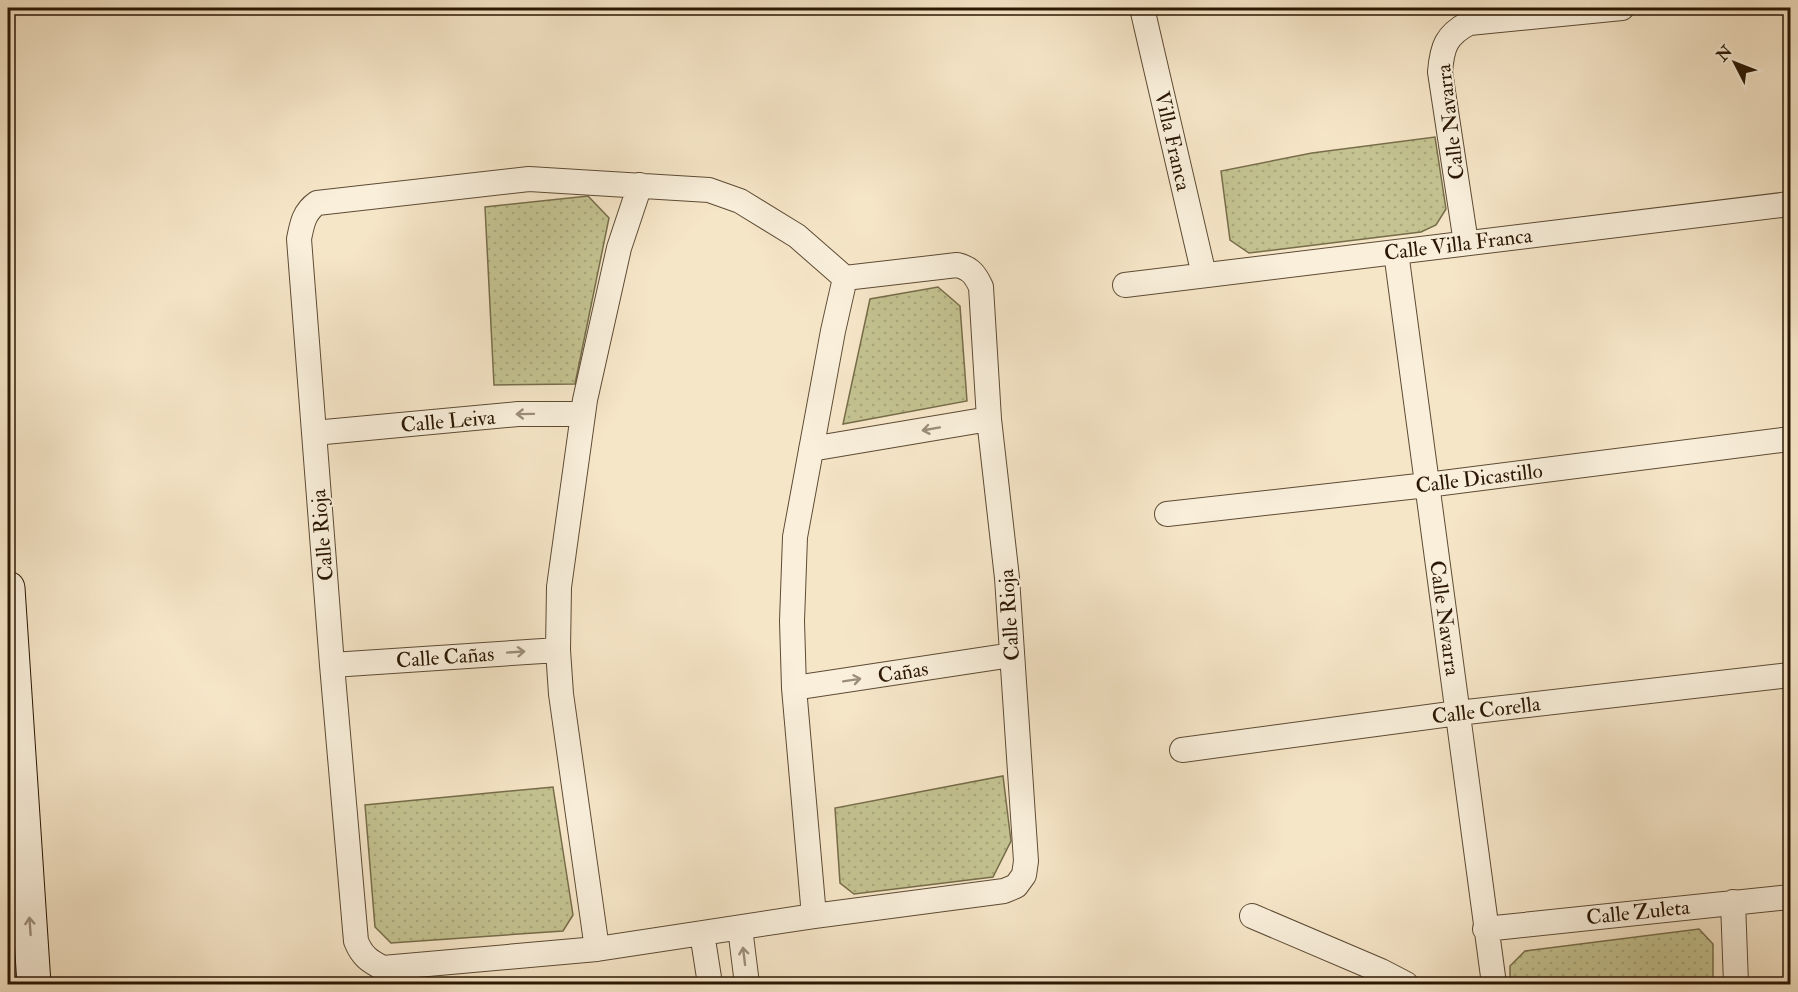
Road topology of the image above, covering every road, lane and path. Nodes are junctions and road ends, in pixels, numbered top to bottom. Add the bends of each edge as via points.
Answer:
1 (1142, 8) edge
2 (1622, 8) edge
3 (640, 185) junction
4 (1791, 204) edge
5 (1466, 243) junction
6 (1396, 252) junction
7 (1204, 275) junction
8 (844, 278) junction
9 (1125, 285) dead end
10 (583, 414) junction
11 (989, 419) junction
12 (314, 433) junction
13 (1791, 439) edge
14 (811, 449) junction
15 (1427, 485) junction
16 (1167, 514) dead end
17 (8, 588) edge
18 (558, 650) junction
19 (1012, 656) junction
20 (332, 665) junction
21 (1791, 675) edge
22 (794, 688) junction
23 (1458, 713) junction
24 (1182, 750) dead end
25 (1791, 897) edge
26 (1733, 902) junction
27 (814, 916) junction
28 (1252, 916) dead end
29 (740, 928) junction
30 (1485, 928) junction
31 (702, 933) junction
32 (597, 949) junction
33 (34, 984) edge
34 (710, 984) edge
35 (747, 984) edge
36 (1406, 984) edge
37 (1494, 984) edge
38 (1737, 984) edge

1 - 7 street, Villa Franca
2 - 5 street, Calle Navarra via 1469,23 1447,40 1440,72
3 - 8 street, Calle Rioja via 709,190 740,201 798,236
3 - 10 street via 619,248
3 - 12 street, Calle Rioja via 529,179 317,203 309,209 299,239
4 - 5 street, Calle Villa Franca
5 - 6 street, Calle Villa Franca
6 - 7 street, Calle Villa Franca
6 - 15 street, Calle Navarra
7 - 9 street, Calle Villa Franca
8 - 11 street, Calle Rioja via 957,265 968,268 981,287
8 - 14 street
10 -> 12 street, Calle Leiva via 518,414
10 - 18 street via 559,587
11 -> 14 street
11 - 19 street, Calle Rioja
12 - 20 street, Calle Rioja
13 - 15 street, Calle Dicastillo
14 - 22 street via 795,537
15 - 16 street, Calle Dicastillo
15 - 23 street, Calle Navarra
33 -> 17 street
20 -> 18 street, Calle Cañas
18 - 32 street
22 -> 19 street, Cañas
19 - 27 street, Calle Rioja via 1026,861 1024,875 1016,886 1004,891
20 - 32 street, Calle Rioja via 356,941 361,953 382,968
21 - 23 street, Calle Corella
22 - 27 street
23 - 24 street, Calle Corella
23 - 30 street, Calle Navarra
25 - 26 street, Calle Zuleta
26 - 30 street, Calle Zuleta
26 - 38 street
27 - 29 street, Calle Rioja
28 - 36 street
29 - 31 street, Calle Rioja
35 -> 29 street
30 - 37 street, Calle Navarra
31 - 32 street, Calle Rioja
31 - 34 street

